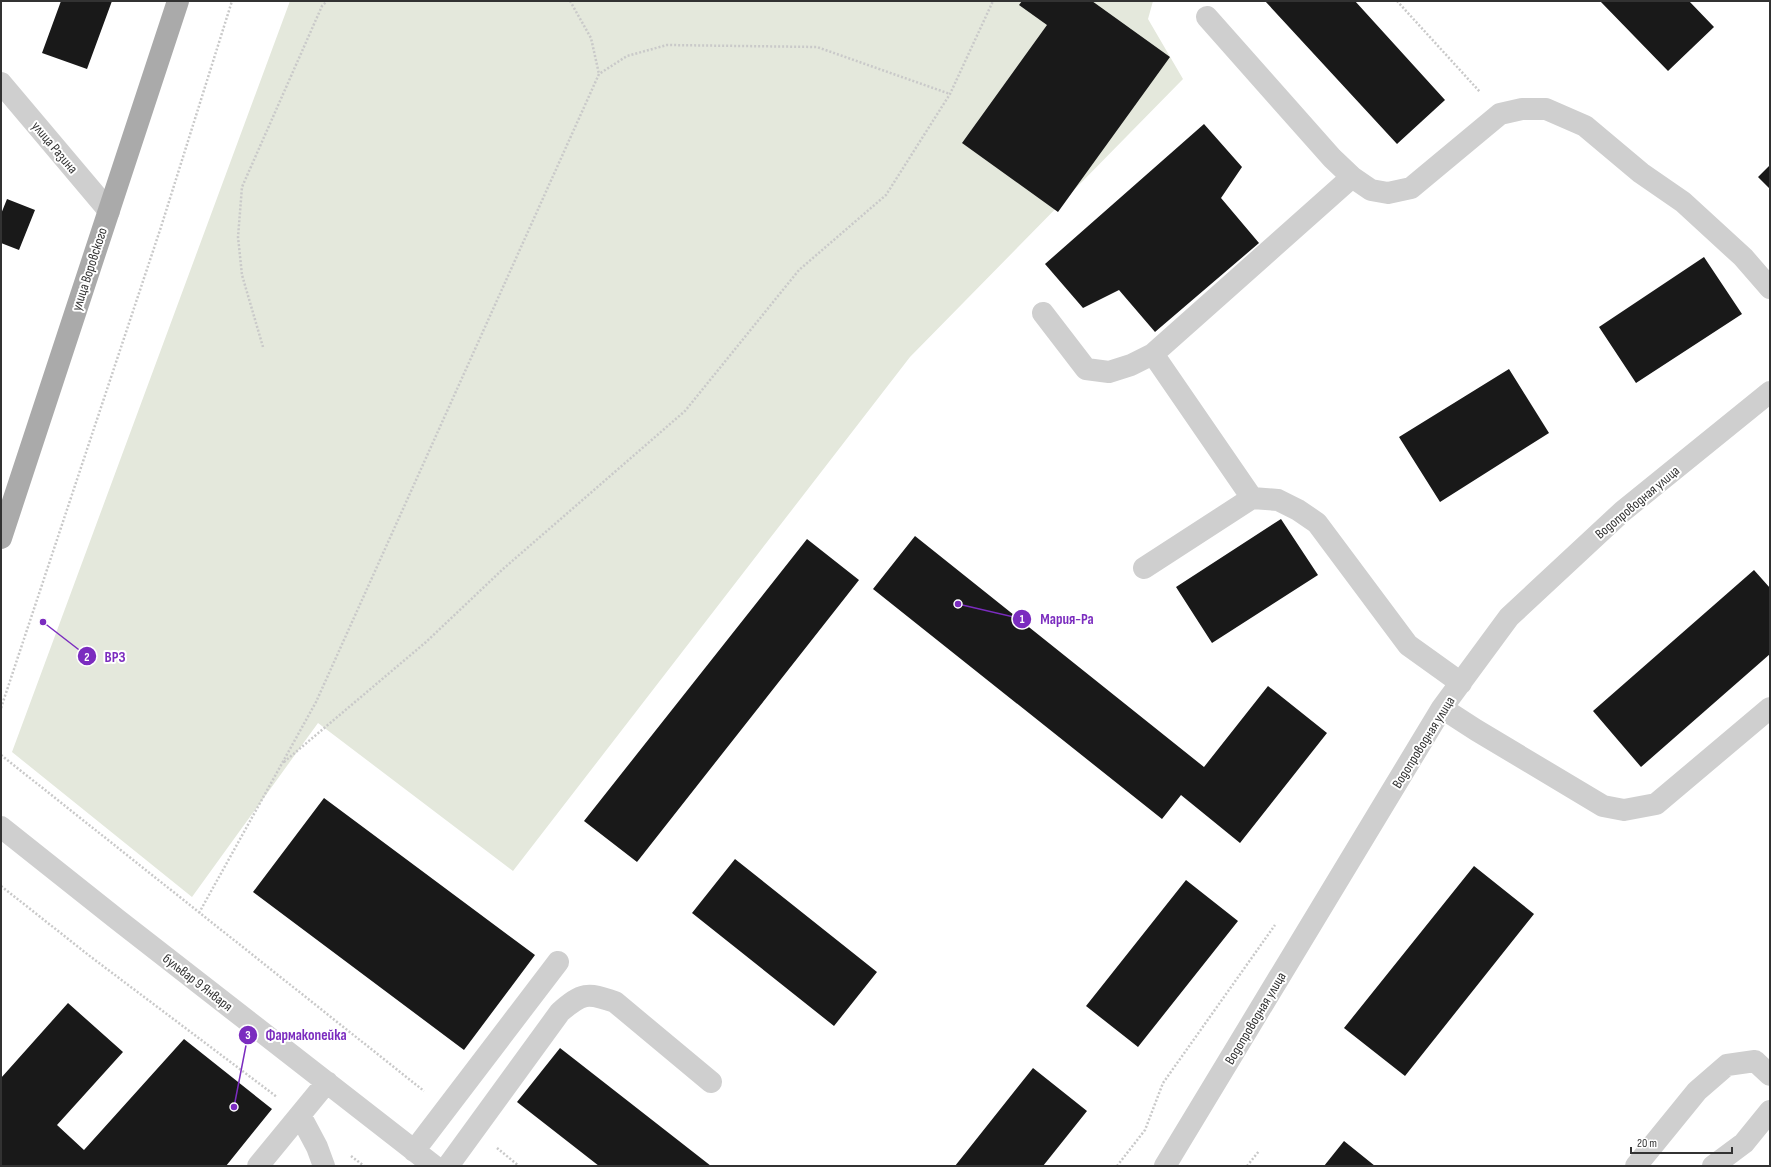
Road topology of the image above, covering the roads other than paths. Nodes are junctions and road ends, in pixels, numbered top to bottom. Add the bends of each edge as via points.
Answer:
1 (178, 1) edge
2 (1207, 17) dead end
3 (1, 83) edge
4 (1352, 177) junction
5 (109, 211) junction
6 (1770, 288) edge
7 (1044, 313) dead end
8 (1153, 354) junction
9 (1770, 392) edge
10 (1252, 498) junction
11 (1, 538) edge
12 (1144, 568) dead end
13 (1460, 683) junction
14 (1442, 708) junction
15 (1770, 708) edge
16 (1, 827) edge
17 (558, 962) dead end
18 (1770, 1075) edge
19 (327, 1082) junction
20 (711, 1082) dead end
21 (1770, 1111) edge
22 (300, 1115) junction
23 (414, 1151) junction
24 (258, 1166) edge
25 (324, 1166) edge
26 (434, 1166) edge
27 (448, 1166) edge
28 (1165, 1166) edge
29 (1636, 1166) edge
30 (1713, 1166) edge

1 - 5 main road, улица Воровского
2 - 4 street via 1332,158
3 - 5 street, улица Разина
4 - 6 street via 1371,190 1388,193 1411,188 1500,114 1522,109 1546,109 1585,126 1641,174 1683,202 1743,257
4 - 8 street
5 - 11 main road, улица Воровского
7 - 8 street via 1086,369 1109,372 1132,366
8 - 10 street
9 - 13 street, Водопроводная улица via 1623,511 1509,617
10 - 12 street
10 - 13 street via 1278,500 1317,523 1408,645
13 - 14 street, Водопроводная улица
14 - 15 street via 1604,806 1624,810 1656,804
14 - 28 street, Водопроводная улица
16 - 19 street, бульвар 9 Января
17 - 23 street
18 - 29 street via 1755,1061 1727,1066 1697,1091
19 - 22 street
19 - 23 street, бульвар 9 Января
20 - 27 street via 615,1002 596,995 577,998 560,1012
21 - 30 street via 1744,1143
22 - 24 street
22 - 25 street
23 - 26 street, бульвар 9 Января

